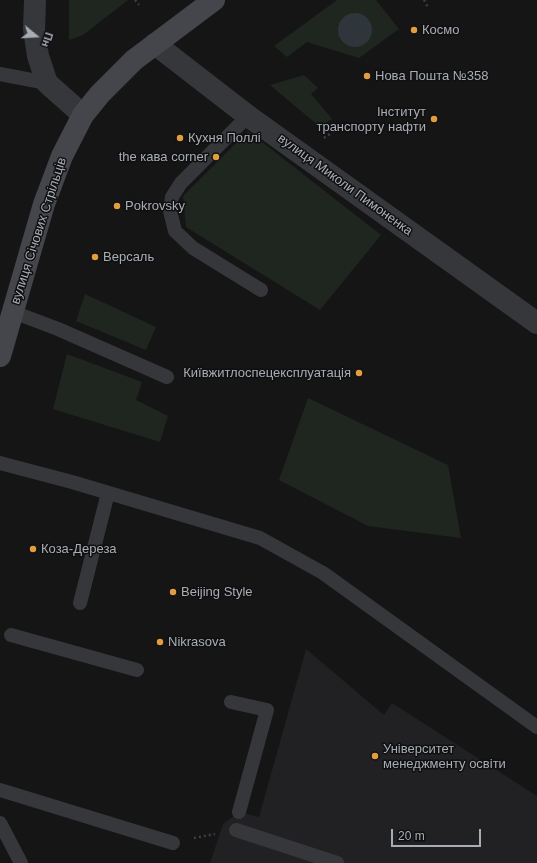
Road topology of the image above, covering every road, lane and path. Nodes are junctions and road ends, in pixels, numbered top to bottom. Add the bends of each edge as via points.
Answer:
1 (35, 0) edge
2 (135, 0) edge
3 (214, 0) edge
4 (424, 0) edge
5 (139, 5) dead end
6 (428, 7) dead end
7 (155, 44) junction
8 (0, 74) edge
9 (47, 83) junction
10 (83, 115) junction
11 (248, 116) junction
12 (333, 132) dead end
13 (322, 140) dead end
14 (261, 290) dead end
15 (12, 312) junction
16 (537, 323) edge
17 (0, 356) edge
18 (167, 377) dead end
19 (0, 463) edge
20 (108, 493) junction
21 (80, 603) dead end
22 (11, 636) dead end
23 (137, 670) dead end
24 (231, 702) dead end
25 (537, 727) edge
26 (0, 790) edge
27 (239, 812) dead end
28 (0, 823) edge
29 (236, 830) joint
30 (173, 843) joint
31 (21, 863) edge
32 (336, 863) edge

1 - 9 street via 34,29 38,56
2 - 5 path
3 - 7 main road, вулиця Січових Стрільців
4 - 6 path
7 - 10 main road, вулиця Січових Стрільців via 134,60
7 - 11 street, вулиця Миколи Пимоненка
8 - 9 lane
9 - 10 street
10 - 15 main road, вулиця Січових Стрільців via 62,156 44,204
11 - 14 lane via 181,183 172,197 170,211 175,231 193,248
11 - 16 street, вулиця Миколи Пимоненка
12 - 13 path
15 - 17 main road, вулиця Січових Стрільців
15 - 18 lane via 58,329
19 - 20 lane
20 - 21 lane
20 - 25 lane via 260,538 323,573
22 - 23 lane
24 - 27 lane via 267,710
26 - 30 lane
28 - 31 lane
29 - 30 path
29 - 32 lane

